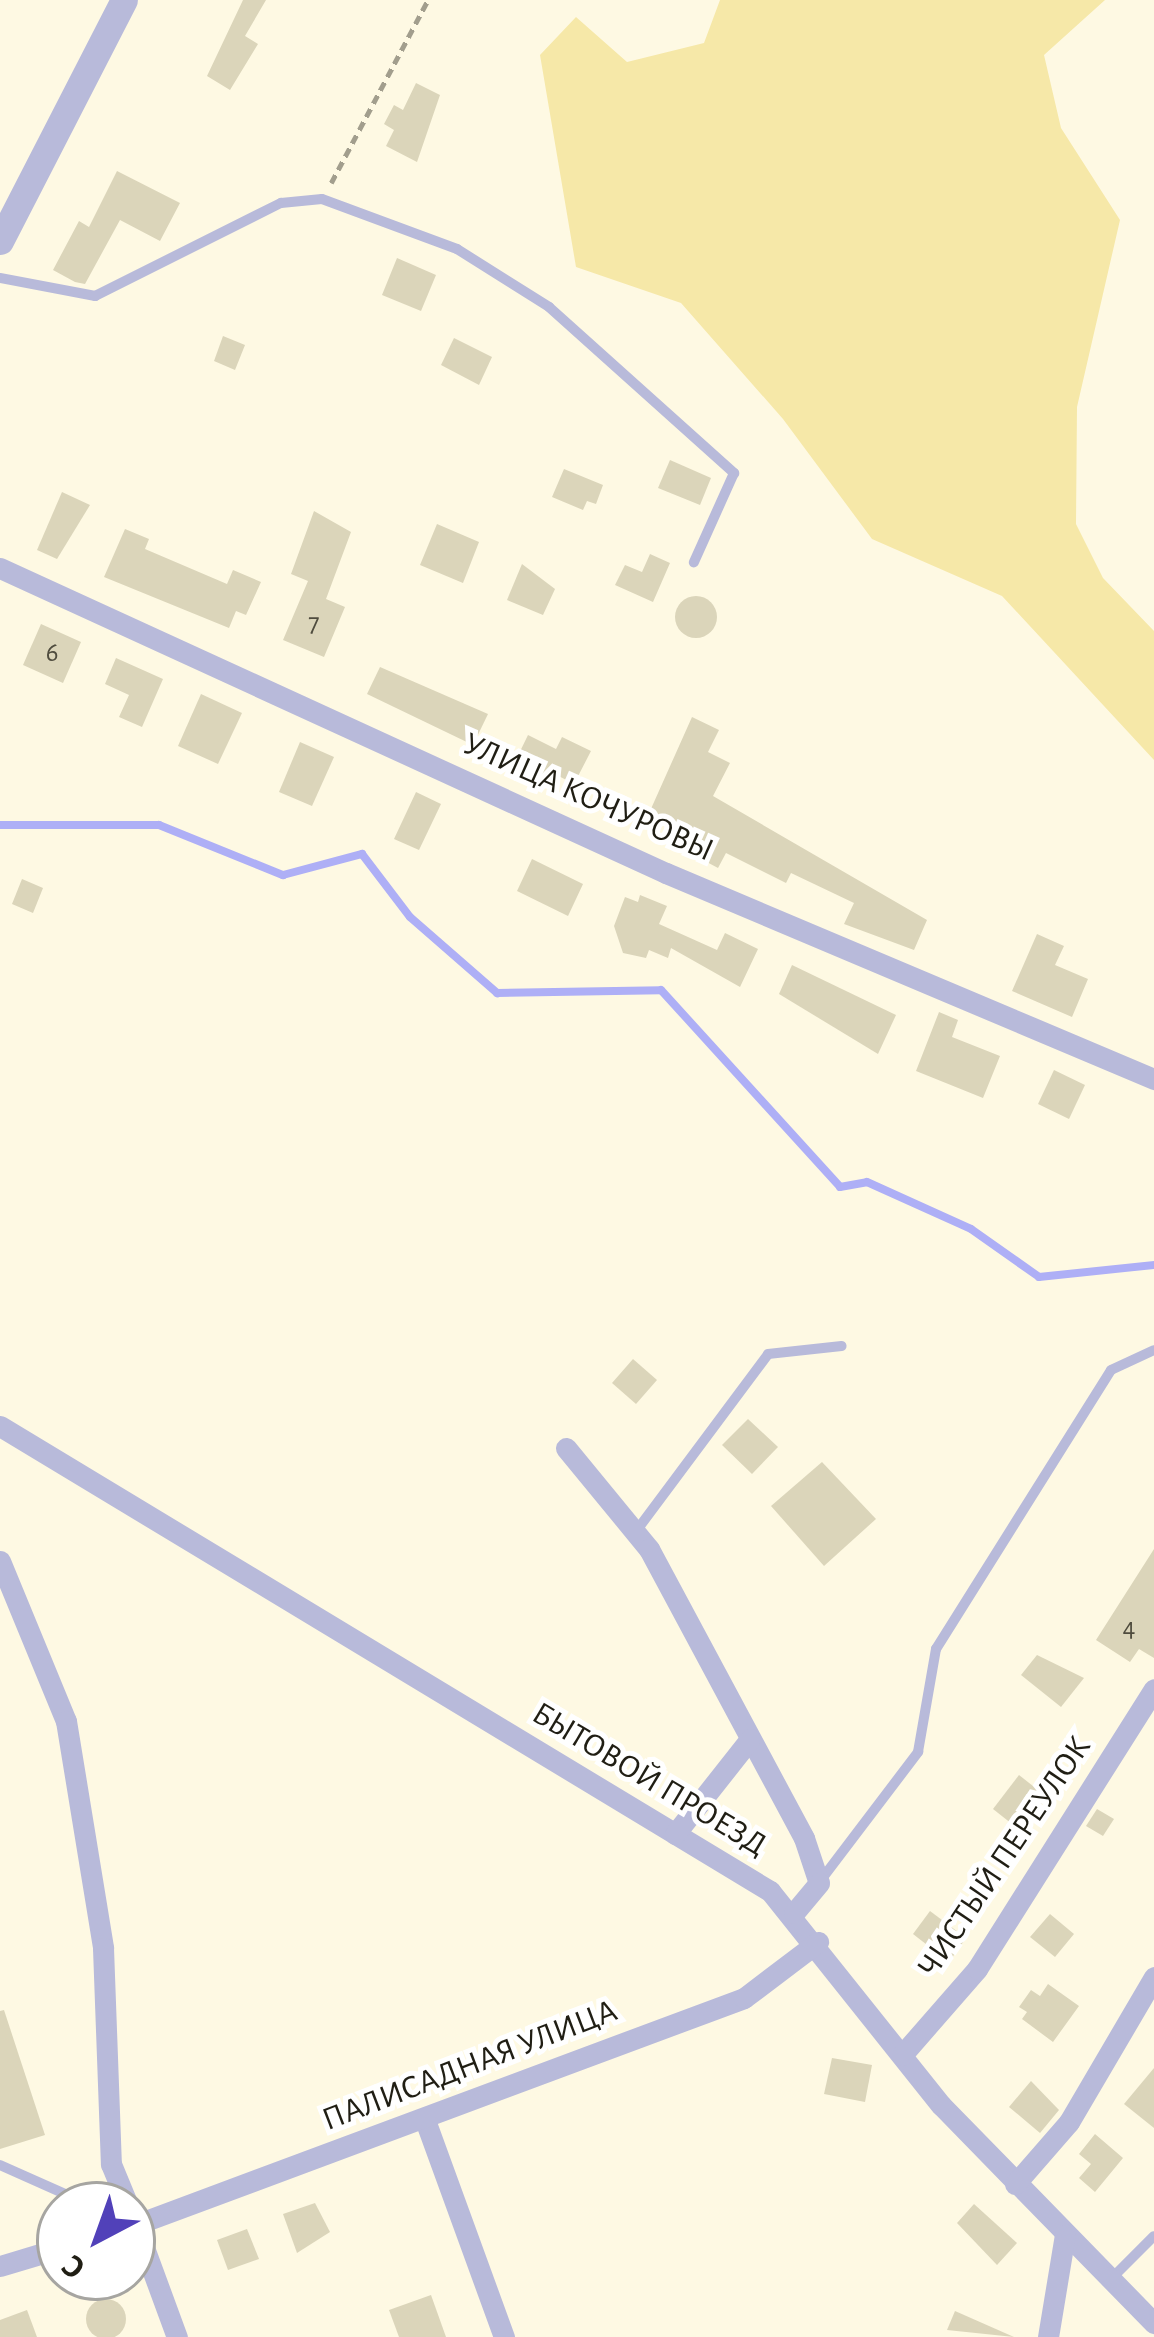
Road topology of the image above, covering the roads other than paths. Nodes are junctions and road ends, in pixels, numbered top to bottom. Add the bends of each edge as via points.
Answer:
1 (124, 0) edge
2 (0, 241) edge
3 (0, 278) edge
4 (694, 562) dead end
5 (0, 568) edge
6 (1154, 1079) edge
7 (842, 1346) dead end
8 (1154, 1350) edge
9 (0, 1426) edge
10 (566, 1448) dead end
11 (637, 1530) junction
12 (1, 1563) edge
13 (1154, 1689) edge
14 (750, 1739) junction
15 (675, 1834) junction
16 (819, 1883) junction
17 (794, 1913) junction
18 (818, 1942) junction
19 (1154, 1977) edge
20 (902, 2054) junction
21 (425, 2120) junction
22 (0, 2165) edge
23 (36, 2181) edge
24 (117, 2181) edge
25 (1015, 2184) junction
26 (156, 2211) edge
27 (1065, 2234) junction
28 (1154, 2236) edge
29 (36, 2255) edge
30 (0, 2266) edge
31 (1110, 2280) junction
32 (156, 2282) edge
33 (1154, 2323) edge
34 (177, 2337) edge
35 (504, 2337) edge
36 (1048, 2337) edge

1 - 2 street
3 - 4 lane via 94,296 281,203 322,199 457,249 549,307 734,473
5 - 6 street, УЛИЦА КОЧУРОВЫ via 666,873
7 - 11 lane via 768,1354
8 - 16 lane via 1111,1370 935,1649 918,1751
9 - 15 street, БЫТОВОЙ ПРОЕЗД
10 - 11 street
11 - 14 street
12 - 24 street via 66,1721 103,1948
13 - 20 street, ЧИСТЫЙ ПЕРЕУЛОК via 977,1969
14 - 15 street
14 - 16 street
15 - 17 street, БЫТОВОЙ ПРОЕЗД
16 - 17 street
17 - 18 street, БЫТОВОЙ ПРОЕЗД
18 - 20 street, БЫТОВОЙ ПРОЕЗД
18 - 21 street, ПАЛИСАДНАЯ УЛИЦА via 744,1998
19 - 25 street via 1069,2122
20 - 25 street, БЫТОВОЙ ПРОЕЗД
21 - 26 street, ПАЛИСАДНАЯ УЛИЦА
21 - 35 street
22 - 23 lane
25 - 27 street, БЫТОВОЙ ПРОЕЗД
27 - 31 street, БЫТОВОЙ ПРОЕЗД
27 - 36 street
28 - 31 lane
29 - 30 street
31 - 33 street, БЫТОВОЙ ПРОЕЗД
32 - 34 street

